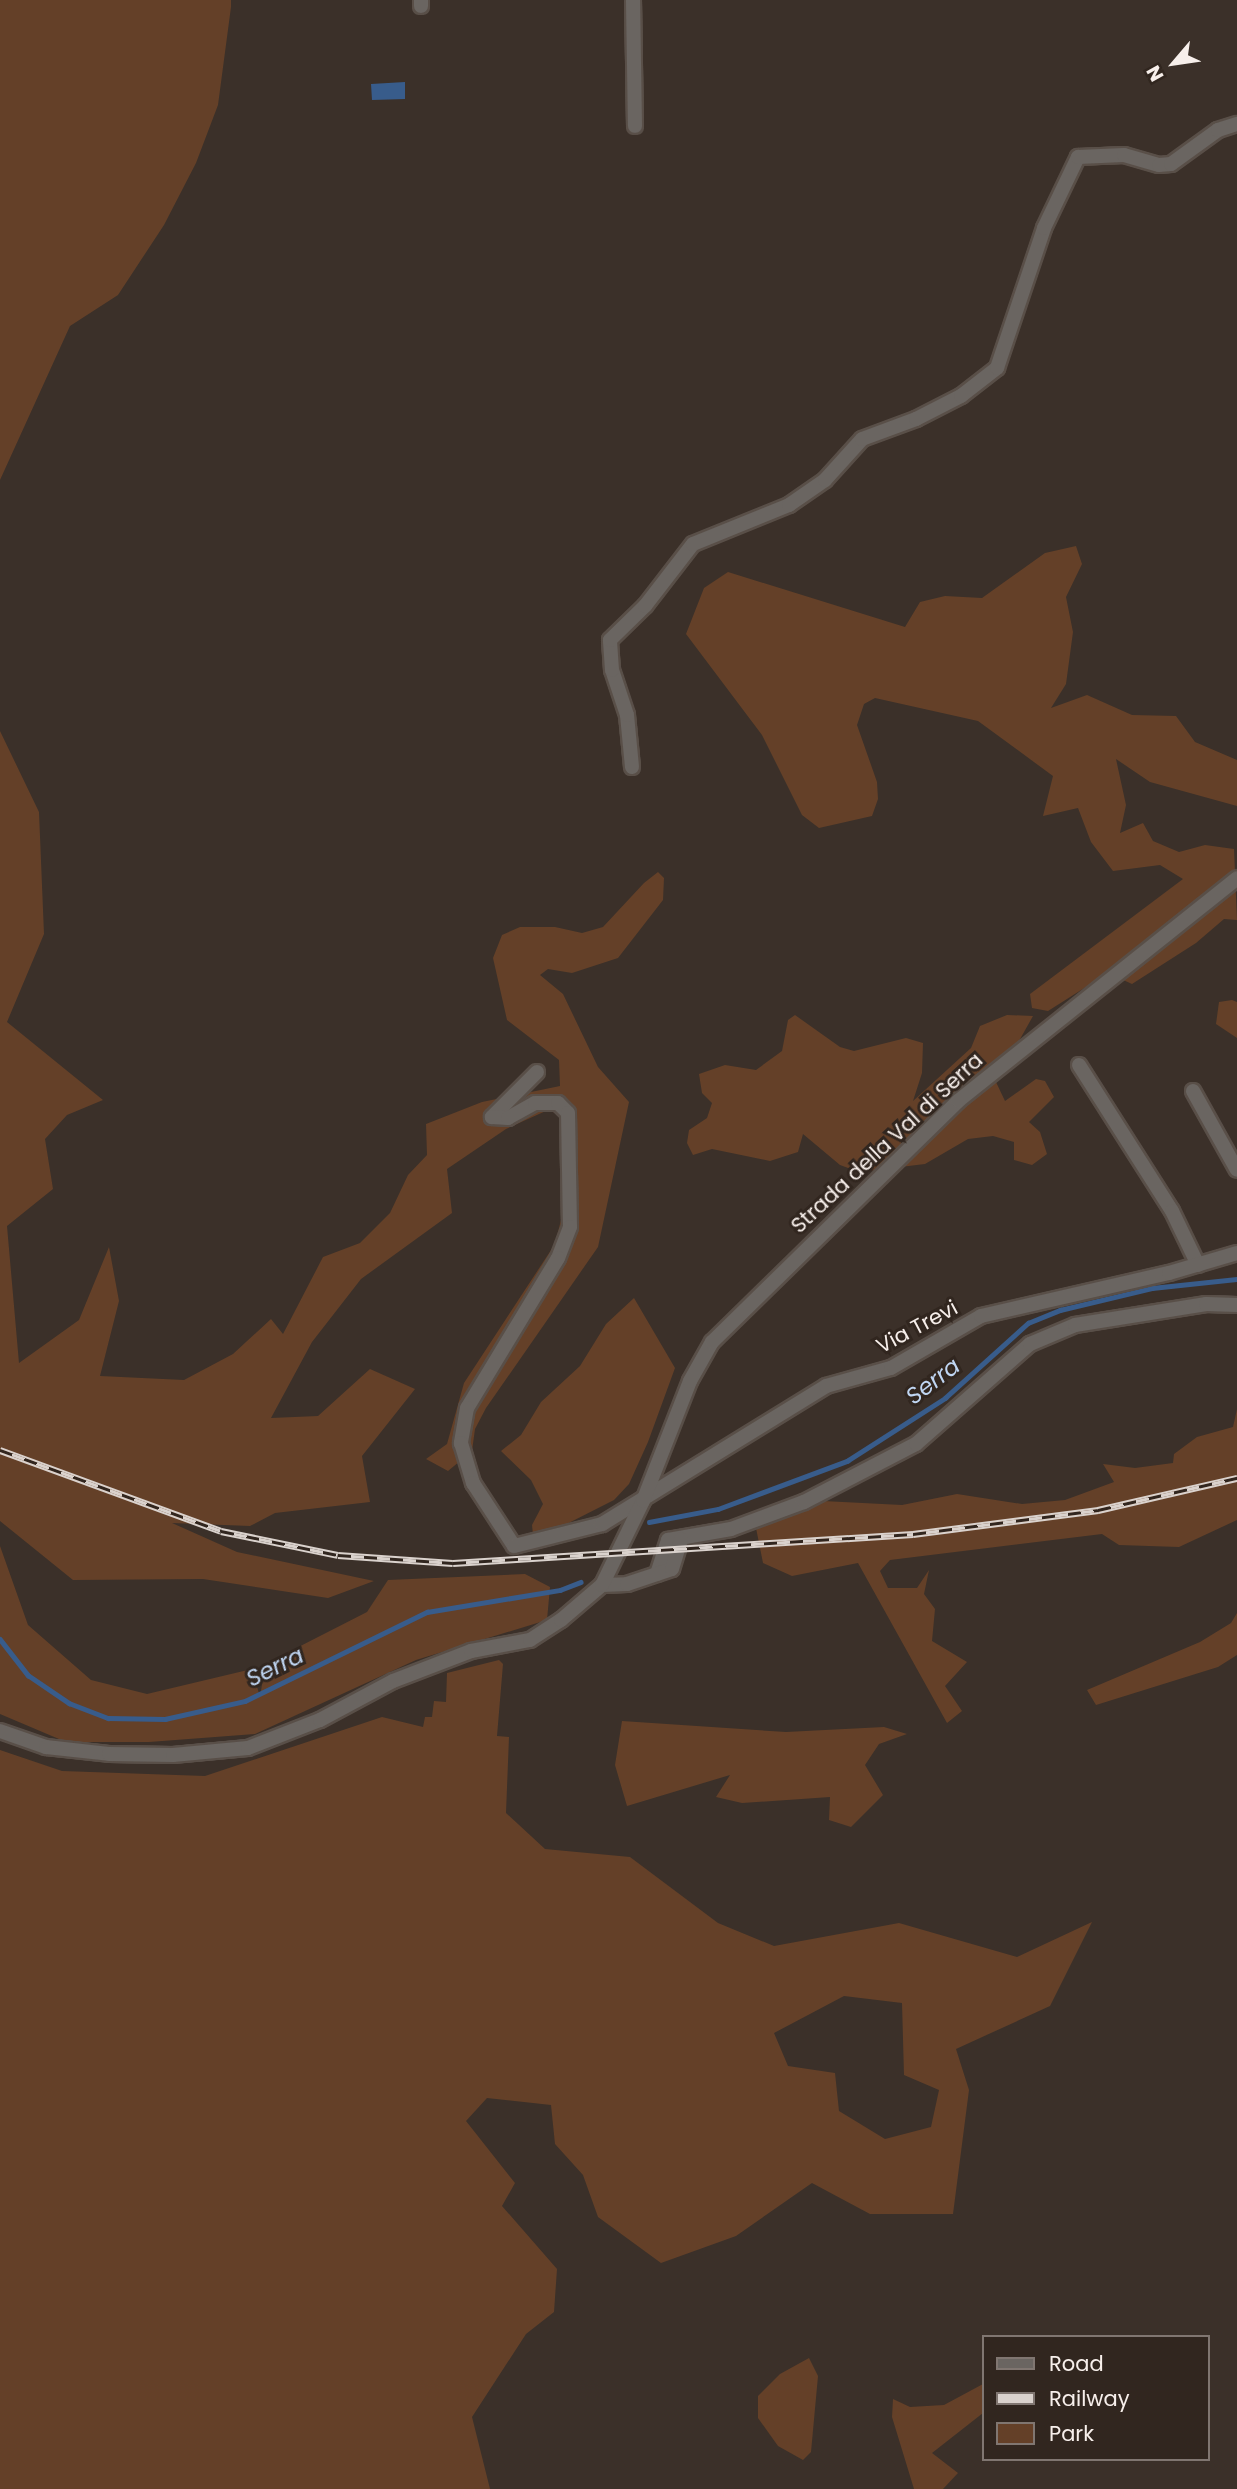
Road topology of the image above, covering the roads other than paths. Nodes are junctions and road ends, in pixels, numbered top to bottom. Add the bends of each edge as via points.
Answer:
1 (633, 0) edge
2 (1237, 124) edge
3 (635, 125) dead end
4 (632, 767) dead end
5 (1237, 878) edge
6 (1079, 1065) dead end
7 (537, 1072) dead end
8 (1193, 1091) dead end
9 (1237, 1170) edge
10 (1237, 1252) edge
11 (1198, 1265) junction
12 (1237, 1305) edge
13 (643, 1501) junction
14 (602, 1586) junction
15 (0, 1731) edge

1 - 3 street
2 - 4 street via 1218,130 1171,164 1124,155 1078,157 1044,228 997,368 938,407 862,439 825,480 789,505 693,544 645,606 610,640 611,670 627,715
5 - 13 street, Strada della Val di Serra via 958,1101 712,1342 691,1381
6 - 11 street via 1172,1211
7 - 13 street via 492,1117 508,1118 535,1103 558,1103 568,1113 570,1227 558,1258 467,1408 461,1443 473,1483 514,1546 602,1524
8 - 9 street
10 - 11 street, Via Trevi
11 - 13 street, Via Trevi via 982,1316 891,1368 826,1386
12 - 14 street via 1206,1304 1075,1325 1030,1344 916,1444 854,1479 731,1529 681,1539 676,1563 657,1574
13 - 14 street, Strada della Val di Serra
14 - 15 street, Strada della Val di Serra via 530,1640 471,1651 415,1672 320,1720 248,1748 173,1755 109,1754 46,1747

